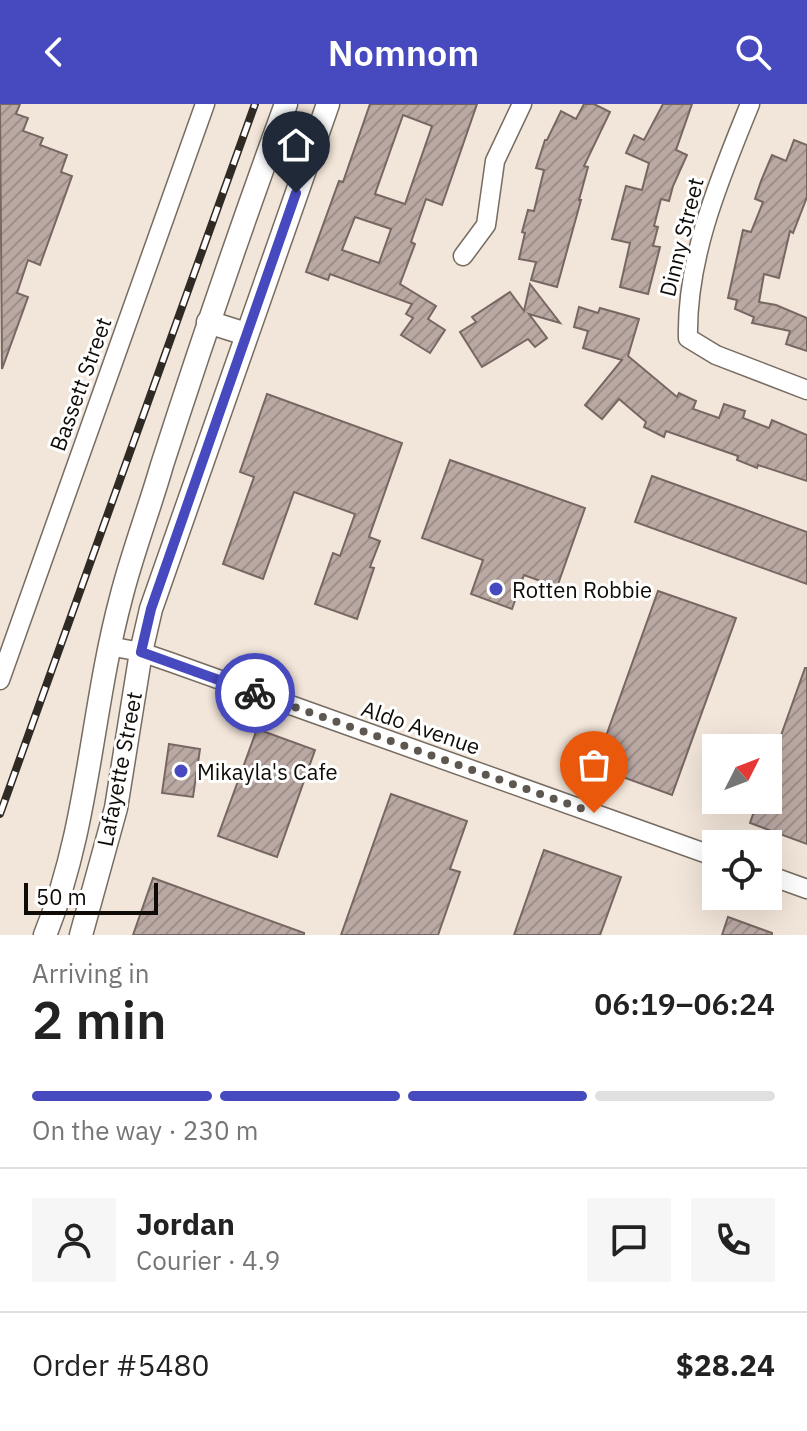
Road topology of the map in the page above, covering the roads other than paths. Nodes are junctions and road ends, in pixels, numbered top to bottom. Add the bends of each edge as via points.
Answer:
1 (205, 104) edge
2 (286, 104) edge
3 (328, 104) edge
4 (522, 104) edge
5 (750, 104) edge
6 (463, 256) dead end
7 (208, 322) junction
8 (246, 334) junction
9 (807, 390) edge
10 (109, 646) junction
11 (141, 652) junction
12 (0, 680) edge
13 (702, 852) edge
14 (782, 880) edge
15 (807, 889) edge
16 (45, 935) edge
17 (81, 935) edge

1 - 12 street, Bassett Street
2 - 7 main road, Lafayette Street
3 - 8 main road, Lafayette Street
4 - 6 street via 495,161 486,225
5 - 9 street, Dinny Street via 712,196 687,306 688,338 716,355
7 - 8 main road
7 - 10 main road, Lafayette Street
8 - 11 main road, Lafayette Street
10 - 11 street, Aldo Avenue
10 - 16 main road, Lafayette Street via 70,863
11 - 13 street, Aldo Avenue
11 - 17 main road, Lafayette Street via 116,808
14 - 15 street

